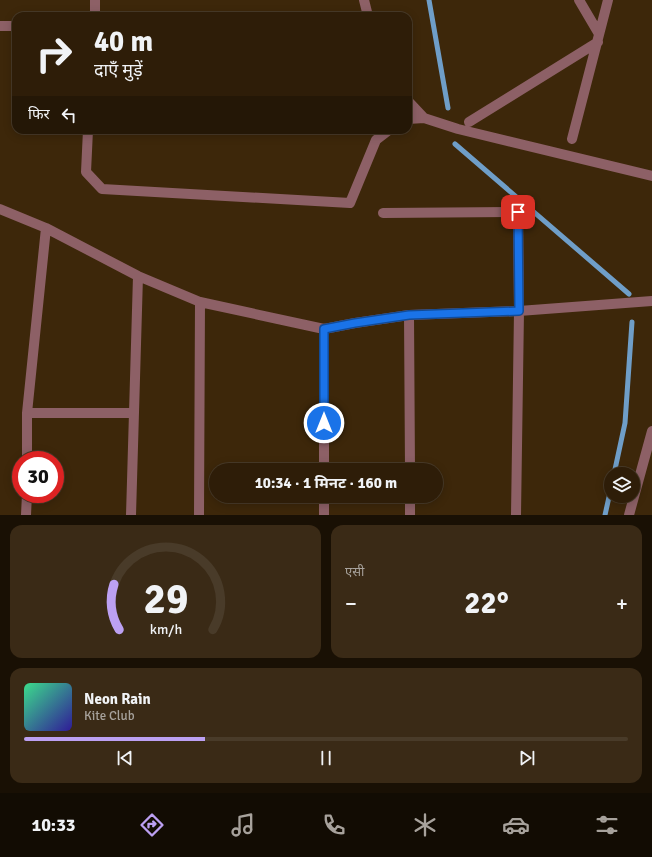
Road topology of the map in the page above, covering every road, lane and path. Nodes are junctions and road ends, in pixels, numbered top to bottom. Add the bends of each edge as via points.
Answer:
1 (95, 0) edge
2 (364, 0) edge
3 (579, 0) edge
4 (608, 0) edge
5 (95, 12) edge
6 (367, 12) edge
7 (0, 26) edge
8 (12, 26) edge
9 (598, 38) junction
10 (412, 105) edge
11 (424, 118) junction
12 (412, 119) edge
13 (469, 122) dead end
14 (88, 134) edge
15 (384, 134) edge
16 (572, 139) dead end
17 (652, 176) edge
18 (0, 209) edge
19 (383, 213) dead end
20 (46, 228) junction
21 (138, 276) junction
22 (652, 301) edge
23 (200, 302) junction
24 (519, 311) junction
25 (409, 315) junction
26 (324, 329) junction
27 (27, 413) junction
28 (133, 413) junction
29 (652, 431) edge
30 (27, 451) edge
31 (324, 463) edge
32 (410, 463) edge
33 (26, 503) edge
34 (324, 503) edge
35 (410, 503) edge
36 (26, 515) edge
37 (131, 515) edge
38 (199, 515) edge
39 (324, 515) edge
40 (410, 515) edge
41 (516, 515) edge
42 (629, 515) edge

1 - 5 street
2 - 6 street
3 - 9 street
4 - 9 street
7 - 8 street
9 - 13 street
9 - 16 street
10 - 11 street
11 - 12 street
11 - 17 street via 458,129
14 - 15 street via 86,172 102,190 350,202 376,140
18 - 20 street
19 - 24 street via 518,212
20 - 21 street
20 - 27 street
21 - 23 street
21 - 28 street
22 - 24 street
23 - 26 street
23 - 38 street
24 - 25 street
24 - 41 street
25 - 26 street
25 - 32 street
26 - 31 street
27 - 28 street
27 - 30 street
28 - 37 street
29 - 42 street
33 - 36 street
34 - 39 street
35 - 40 street

